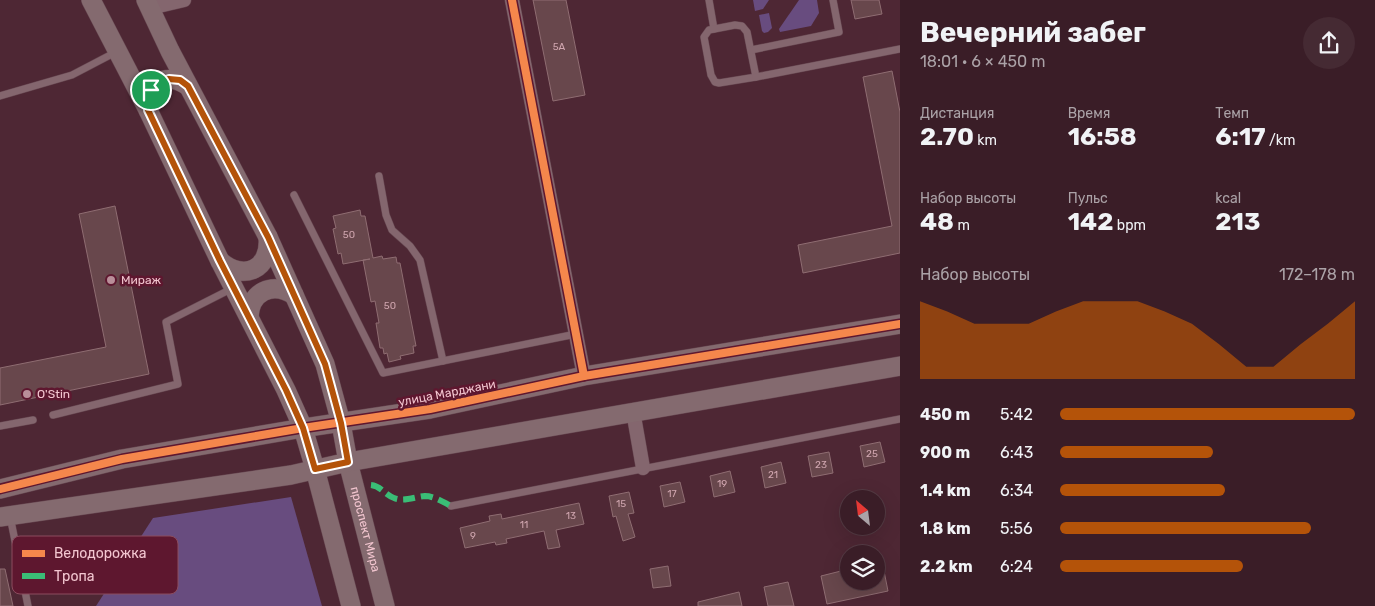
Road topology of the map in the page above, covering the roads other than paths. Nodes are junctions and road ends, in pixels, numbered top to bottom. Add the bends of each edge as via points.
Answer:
1 (91, 0) edge
2 (184, 0) edge
3 (512, 0) edge
4 (709, 0) edge
5 (833, 0) edge
6 (148, 4) edge
7 (714, 29) junction
8 (900, 49) edge
9 (118, 50) junction
10 (751, 50) junction
11 (756, 77) junction
12 (188, 86) junction
13 (0, 96) edge
14 (148, 110) junction
15 (379, 176) dead end
16 (294, 195) dead end
17 (268, 237) junction
18 (220, 261) junction
19 (233, 288) junction
20 (294, 294) junction
21 (249, 318) junction
22 (900, 324) edge
23 (576, 334) junction
24 (443, 361) junction
25 (900, 366) edge
26 (584, 376) junction
27 (634, 411) junction
28 (53, 415) dead end
29 (33, 420) dead end
30 (900, 420) edge
31 (341, 423) junction
32 (0, 426) edge
33 (303, 428) junction
34 (348, 462) junction
35 (643, 468) junction
36 (315, 469) junction
37 (0, 489) edge
38 (451, 506) dead end
39 (5, 516) edge
40 (12, 543) edge
41 (377, 576) junction
42 (345, 582) junction
43 (351, 606) edge
44 (385, 606) edge

1 - 9 street
2 - 6 street
3 - 23 street
4 - 7 lane
5 - 10 lane via 839,32
6 - 12 street, проспект Мира
7 - 10 lane via 742,26 747,32
7 - 11 lane via 706,34 704,40 712,78 725,83
8 - 11 lane
9 - 13 lane via 72,74
9 - 14 street
10 - 11 lane
12 - 14 street via 180,80 159,82 149,94
12 - 17 street, проспект Мира
14 - 18 street
15 - 24 lane via 386,216 392,230 420,260
16 - 24 lane via 383,373
17 - 18 street via 266,258 249,271 238,272
17 - 20 street, проспект Мира
18 - 19 street
19 - 21 street
19 - 28 lane via 166,322 178,384
20 - 21 street via 279,288 264,291 252,302
20 - 31 street, проспект Мира via 325,364
21 - 33 street
22 - 26 street, улица Марджани
23 - 24 lane
23 - 26 street
25 - 27 street
26 - 31 street, улица Марджани via 430,409
27 - 34 street
27 - 35 street
29 - 32 lane
30 - 35 lane
31 - 33 street, улица Марджани
31 - 34 street, проспект Мира
33 - 36 street
33 - 37 street, улица Марджани via 122,459
34 - 36 street
34 - 41 street, проспект Мира
35 - 38 lane
36 - 39 street via 254,481
36 - 42 street
39 - 40 lane
41 - 42 street via 372,585 363,589 353,588
41 - 44 street, проспект Мира
42 - 43 street

